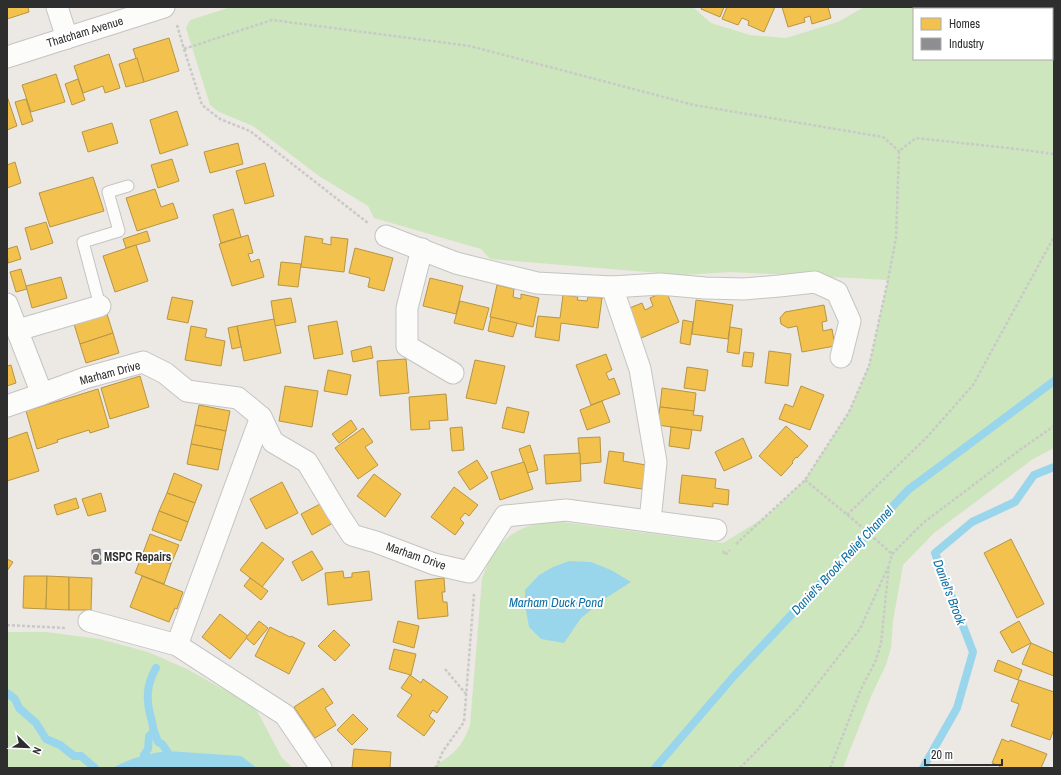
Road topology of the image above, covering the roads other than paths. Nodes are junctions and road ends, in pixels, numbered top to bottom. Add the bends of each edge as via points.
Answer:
1 (57, 7) edge
2 (170, 14) edge
3 (67, 38) junction
4 (7, 57) edge
5 (128, 186) dead end
6 (386, 236) road end
7 (422, 249) junction
8 (612, 287) junction
9 (7, 304) edge
10 (100, 306) joint
11 (18, 330) junction
12 (841, 357) dead end
13 (453, 373) dead end
14 (42, 394) junction
15 (7, 406) edge
16 (260, 417) junction
17 (650, 520) junction
18 (716, 530) dead end
19 (90, 620) dead end
20 (177, 646) junction
21 (321, 768) edge

1 - 3 street
2 - 3 street, Thatcham Avenue
3 - 4 street, Thatcham Avenue
5 - 10 lane via 108,192 119,231 82,242
6 - 7 street
7 - 8 street via 456,263 537,283
7 - 13 street via 407,308 407,346
8 - 12 street via 660,284 744,289 815,282 837,292 850,320
8 - 17 street via 640,369 656,462
9 - 11 street
10 - 11 street
11 - 14 street
14 - 15 street, Marham Drive
14 - 16 street, Marham Drive via 85,378 143,362 165,373 187,391 238,398
16 - 17 street, Marham Drive via 273,442 307,462 352,535 434,564 470,572 505,516 566,510
16 - 20 street
17 - 18 street
19 - 20 street
20 - 21 street via 285,715

